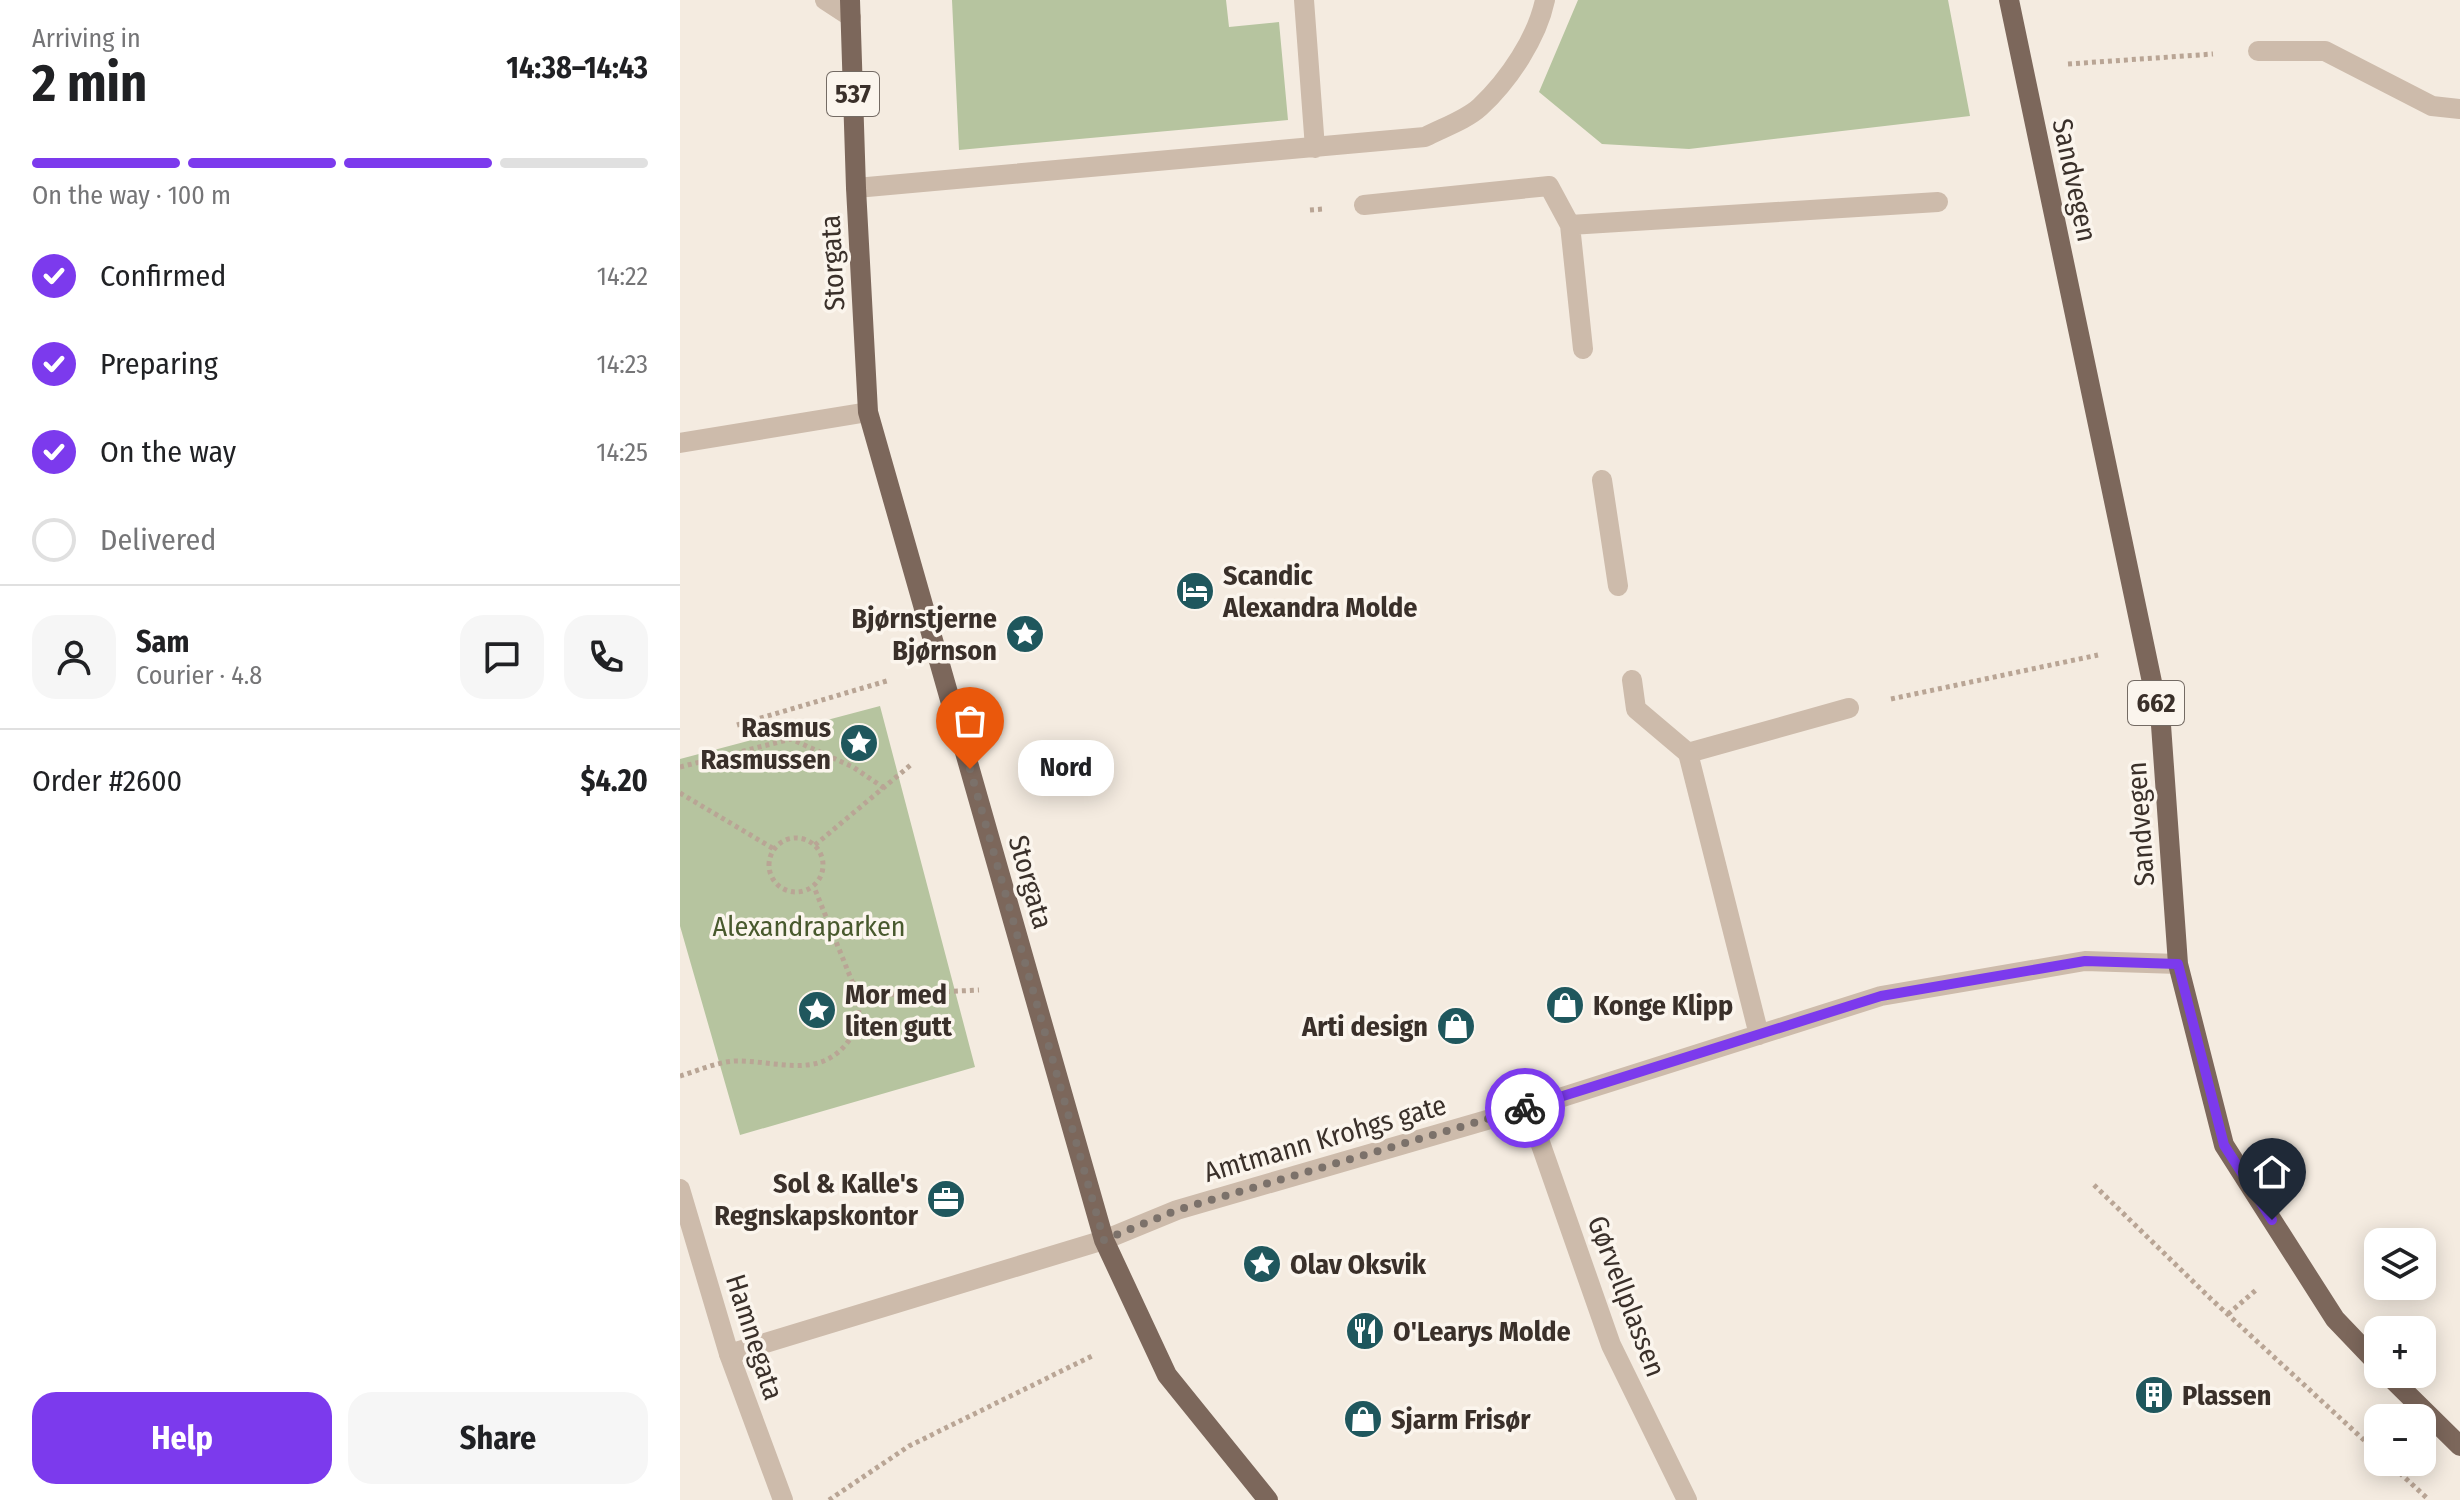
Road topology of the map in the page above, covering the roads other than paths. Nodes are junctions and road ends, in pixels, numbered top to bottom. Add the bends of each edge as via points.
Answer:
1 (825, 0) edge
2 (1304, 0) edge
3 (1545, 0) edge
4 (2009, 0) edge
5 (850, 9) edge
6 (2258, 51) road end
7 (2460, 109) edge
8 (1315, 148) junction
9 (856, 188) junction
10 (1938, 202) dead end
11 (1364, 205) dead end
12 (1570, 225) junction
13 (1583, 349) dead end
14 (868, 412) junction
15 (680, 443) edge
16 (1602, 480) dead end
17 (1618, 586) dead end
18 (1632, 680) dead end
19 (1849, 708) road end
20 (1688, 753) junction
21 (2178, 964) junction
22 (1759, 1035) junction
23 (1528, 1108) junction
24 (680, 1189) edge
25 (1104, 1240) junction
26 (2364, 1349) edge
27 (729, 1354) junction
28 (2401, 1388) edge
29 (2460, 1446) edge
30 (783, 1500) edge
31 (1268, 1500) edge
32 (1687, 1500) edge

1 - 5 street
2 - 8 street
3 - 8 street via 1541,19 1514,66 1479,109 1425,137
4 - 21 main road, Sandvegen / 662 via 2161,725
5 - 9 main road, 537
6 - 7 street via 2325,51 2432,106
8 - 9 street
9 - 14 main road, Storgata / 537
10 - 12 street
11 - 12 street via 1549,186
12 - 13 street
14 - 15 street
14 - 25 main road, Storgata / 537
16 - 17 street
18 - 20 street via 1636,709
19 - 20 street
20 - 22 street
21 - 22 street, Amtmann Krohgs gate via 2085,961 1881,996
21 - 26 main road, Sandvegen / 662 via 2224,1145 2335,1319
22 - 23 street, Amtmann Krohgs gate
23 - 25 street, Amtmann Krohgs gate via 1177,1210
23 - 32 street, Gørvellplassen via 1611,1345
24 - 27 street, Hamnegata
25 - 27 street, Amtmann Krohgs gate
25 - 31 main road, Storgata / 537 via 1167,1375
27 - 30 street, Hamnegata
28 - 29 main road

